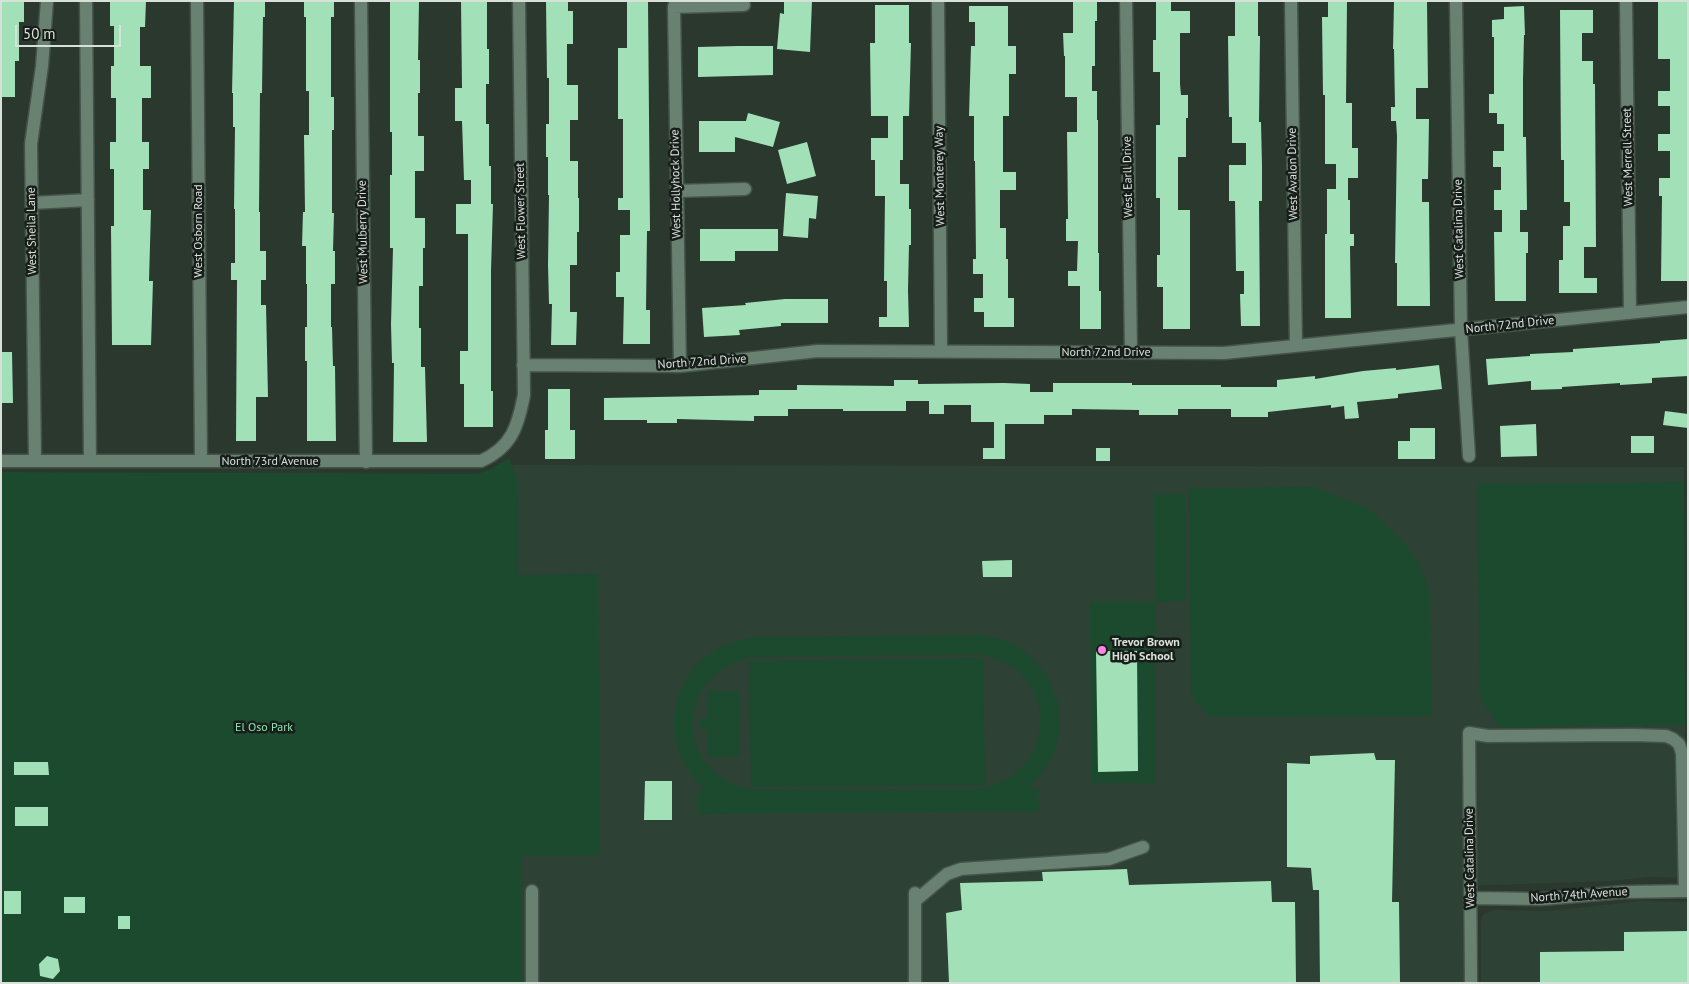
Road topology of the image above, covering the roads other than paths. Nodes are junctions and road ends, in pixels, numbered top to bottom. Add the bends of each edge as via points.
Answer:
1 (47, 1) edge
2 (86, 1) edge
3 (197, 1) edge
4 (361, 1) edge
5 (519, 1) edge
6 (938, 1) edge
7 (1126, 1) edge
8 (1291, 1) edge
9 (1456, 1) edge
10 (1626, 1) edge
11 (675, 4) edge
12 (744, 6) dead end
13 (745, 189) dead end
14 (676, 191) junction
15 (88, 200) junction
16 (32, 203) junction
17 (1688, 307) edge
18 (1630, 313) junction
19 (1462, 330) junction
20 (1296, 346) junction
21 (942, 351) junction
22 (1131, 353) junction
23 (523, 365) junction
24 (680, 366) junction
25 (519, 420) joint
26 (1469, 456) dead end
27 (1, 461) edge
28 (35, 461) junction
29 (90, 461) junction
30 (201, 461) junction
31 (366, 462) junction
32 (1143, 847) dead end
33 (532, 891) dead end
34 (1687, 891) edge
35 (1470, 898) junction
36 (532, 983) edge
37 (915, 983) edge
38 (1471, 983) edge

1 - 16 street, West Sheila Lane via 31,144
2 - 15 street
3 - 30 street, West Osborn Road
4 - 31 street, West Mulberry Drive
5 - 23 street, West Flower Street
6 - 21 street, West Monterey Way
7 - 22 street, West Earll Drive
8 - 20 street, West Avalon Drive
9 - 19 street, West Catalina Drive
10 - 18 street, West Merrell Street
11 - 12 street
11 - 14 street, West Hollyhock Drive
13 - 14 street
14 - 24 street, West Hollyhock Drive
15 - 16 street
15 - 29 street
16 - 28 street, West Sheila Lane
17 - 18 street, North 72nd Drive
18 - 19 street, North 72nd Drive
19 - 20 street, North 72nd Drive
19 - 26 street, West Catalina Drive
20 - 22 street, North 72nd Drive via 1224,353
21 - 22 street, North 72nd Drive
21 - 24 street, North 72nd Drive via 818,351
23 - 24 street, North 72nd Drive
23 - 25 street, West Flower Street via 524,395
25 - 31 street, North 73rd Avenue via 505,446 481,461
27 - 28 street, North 73rd Avenue
28 - 29 street, North 73rd Avenue
29 - 30 street, North 73rd Avenue
30 - 31 street, North 73rd Avenue
32 - 37 street via 1109,859 961,869 947,874 915,895
33 - 36 street
34 - 35 street, North 74th Avenue via 1542,899
34 - 35 street, West Catalina Drive via 1682,753 1673,739 1666,736 1481,736 1469,733
35 - 38 street, West Catalina Drive

